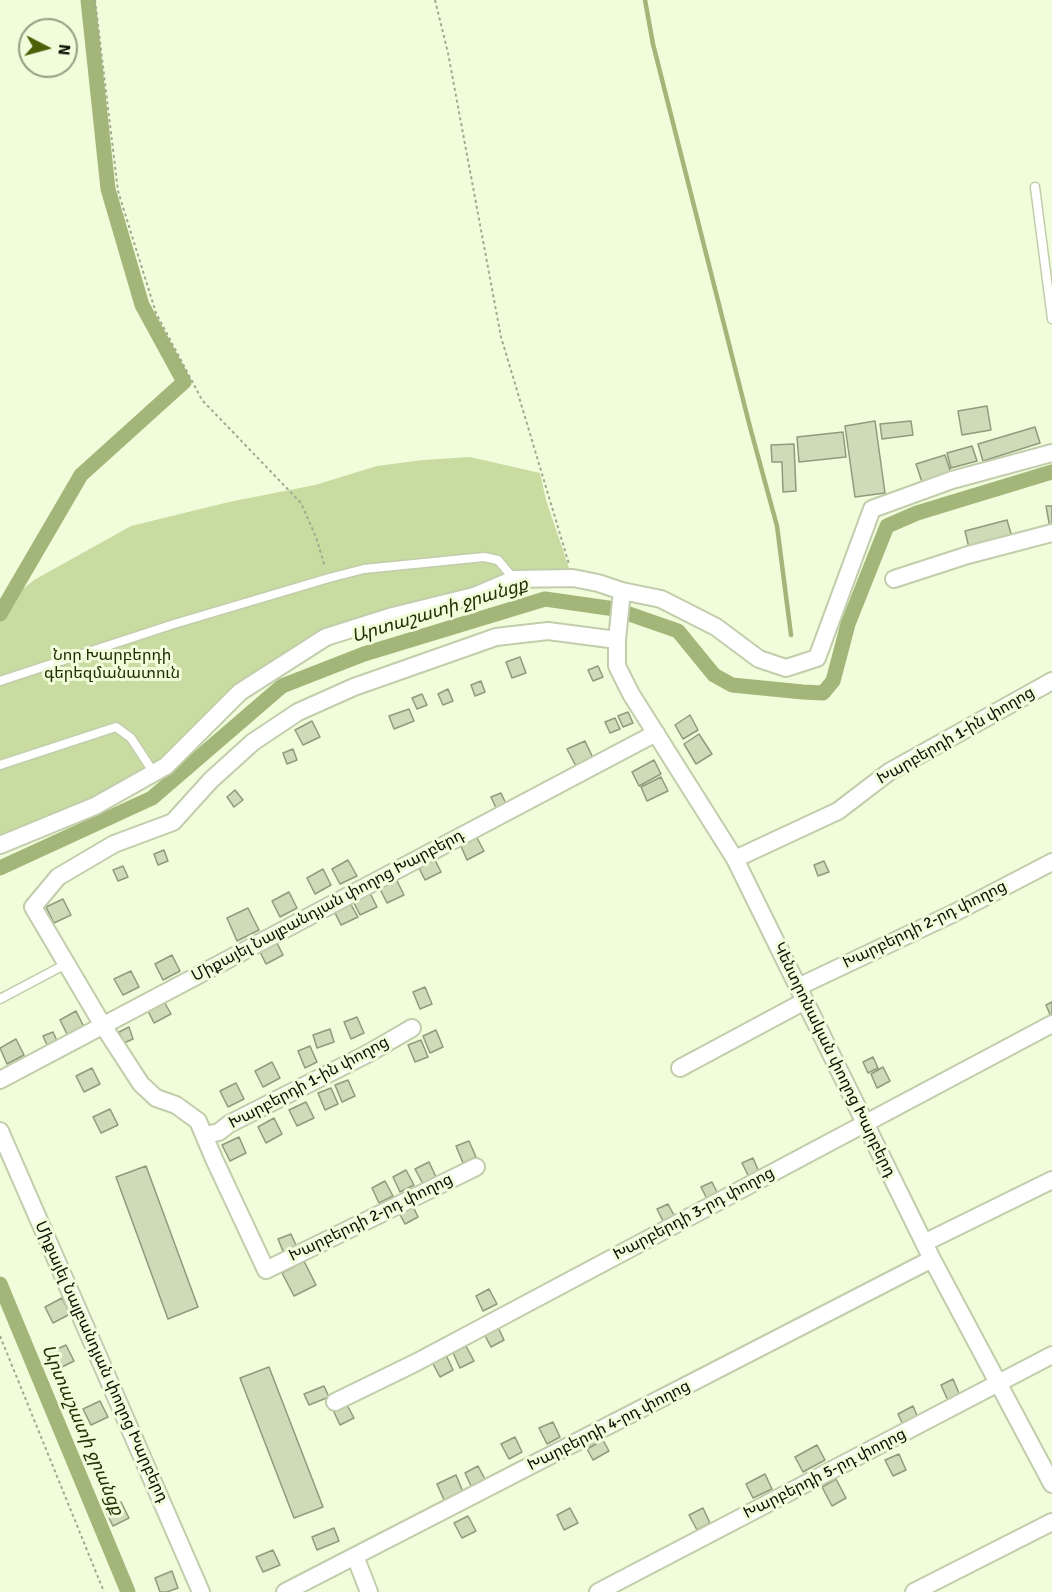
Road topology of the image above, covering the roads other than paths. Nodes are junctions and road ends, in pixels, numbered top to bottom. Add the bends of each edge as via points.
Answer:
1 (1035, 187) dead end
2 (1049, 279) edge
3 (1052, 319) edge
4 (1052, 453) edge
5 (1052, 533) edge
6 (514, 579) junction
7 (894, 579) dead end
8 (622, 591) junction
9 (617, 640) junction
10 (0, 681) edge
11 (1052, 681) edge
12 (656, 733) junction
13 (0, 765) edge
14 (154, 773) junction
15 (0, 845) edge
16 (735, 859) junction
17 (1052, 862) edge
18 (66, 963) junction
19 (801, 994) junction
20 (0, 999) edge
21 (102, 1024) junction
22 (1052, 1024) edge
23 (412, 1028) dead end
24 (680, 1068) dead end
25 (0, 1080) edge
26 (865, 1124) junction
27 (0, 1131) edge
28 (205, 1135) junction
29 (476, 1167) dead end
30 (1052, 1180) edge
31 (924, 1243) junction
32 (932, 1259) junction
33 (1052, 1355) edge
34 (998, 1385) junction
35 (335, 1402) dead end
36 (1052, 1484) edge
37 (1052, 1522) edge
38 (355, 1556) junction
39 (201, 1592) edge
40 (285, 1592) edge
41 (369, 1592) edge
42 (598, 1592) edge
43 (914, 1592) edge

1 - 2 lane
2 - 3 lane
4 - 8 street via 952,480 872,509 817,658 786,668 759,659 716,627 661,599
5 - 7 street
6 - 8 street via 573,578
6 - 10 lane via 498,560 484,557 364,569 174,624
6 - 14 street via 474,596 326,637 240,692 166,766
8 - 9 street, Կենտրոնական փողոց Խարբերդ
9 - 12 street, Կենտրոնական փողոց Խարբերդ via 617,666
9 - 18 street via 548,631 496,638 375,679 298,712 253,742 173,822 114,844 58,877 33,907
11 - 16 street, Խարբերդի 1-ին փողոց via 890,772 838,811
12 - 16 street, Կենտրոնական փողոց Խարբերդ
12 - 21 street, Միքայել Նալբանդյան փողոց Խարբերդ
13 - 14 lane via 116,727 131,738
14 - 15 street via 95,806
16 - 19 street, Կենտրոնական փողոց Խարբերդ
17 - 19 street, Խարբերդի 2-րդ փողոց
18 - 20 lane
18 - 21 street
19 - 24 street, Խարբերդի 2-րդ փողոց
19 - 26 street, Կենտրոնական փողոց Խարբերդ
21 - 25 street, Միքայել Նալբանդյան փողոց Խարբերդ
21 - 28 street via 141,1084 156,1098 176,1105 198,1121
22 - 26 street, Խարբերդի 3-րդ փողոց
23 - 28 street, Խարբերդի 1-ին փողոց via 219,1132
26 - 31 street, Կենտրոնական փողոց Խարբերդ
26 - 35 street, Խարբերդի 3-րդ փողոց
27 - 39 street, Միքայել Նալբանդյան փողոց Խարբերդ
28 - 29 street, Խարբերդի 2-րդ փողոց via 266,1270
30 - 31 street
31 - 32 street, Կենտրոնական փողոց Խարբերդ
32 - 34 street, Կենտրոնական փողոց Խարբերդ
32 - 38 street, Խարբերդի 4-րդ փողոց
33 - 34 street, Խարբերդի 5-րդ փողոց
34 - 36 street, Կենտրոնական փողոց Խարբերդ
34 - 42 street, Խարբերդի 5-րդ փողոց
37 - 43 street
38 - 40 street, Խարբերդի 4-րդ փողոց
38 - 41 street

